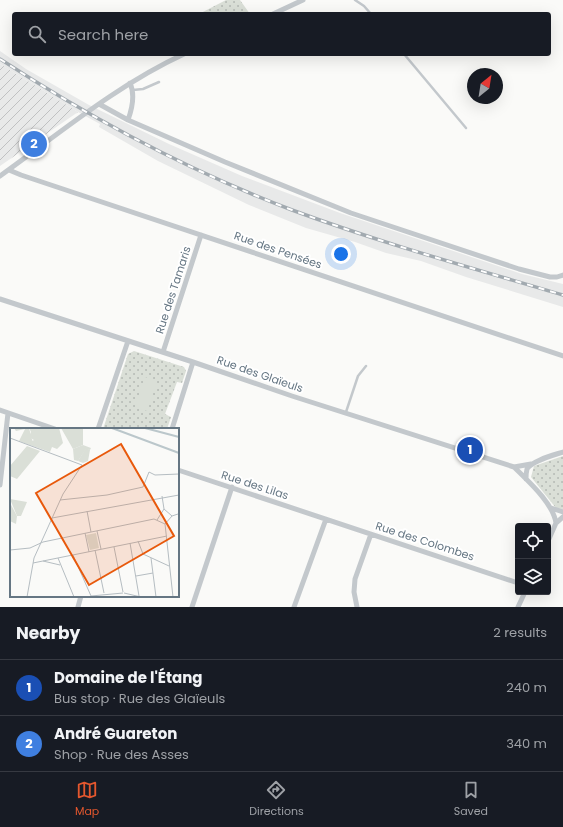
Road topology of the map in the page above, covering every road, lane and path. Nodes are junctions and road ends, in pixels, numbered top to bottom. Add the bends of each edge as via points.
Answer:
1 (304, 0) edge
2 (355, 0) edge
3 (277, 12) edge
4 (369, 12) edge
5 (180, 56) edge
6 (406, 56) edge
7 (159, 82) dead end
8 (130, 83) junction
9 (133, 90) junction
10 (99, 104) junction
11 (128, 120) junction
12 (466, 128) dead end
13 (9, 170) junction
14 (0, 176) edge
15 (201, 235) junction
16 (563, 275) edge
17 (0, 299) edge
18 (128, 341) junction
19 (163, 352) junction
20 (563, 356) edge
21 (194, 362) junction
22 (366, 366) dead end
23 (0, 410) edge
24 (8, 413) junction
25 (346, 413) junction
26 (52, 428) edge
27 (98, 428) edge
28 (172, 428) edge
29 (563, 452) edge
30 (533, 464) junction
31 (514, 467) junction
32 (179, 470) edge
33 (526, 479) junction
34 (0, 485) edge
35 (232, 487) junction
36 (551, 508) junction
37 (563, 512) edge
38 (563, 517) edge
39 (326, 519) junction
40 (556, 523) junction
41 (370, 534) junction
42 (551, 534) edge
43 (515, 582) edge
44 (524, 595) edge
45 (81, 597) edge
46 (78, 607) edge
47 (192, 607) edge
48 (294, 607) edge
49 (357, 607) edge
50 (518, 607) edge

1 - 3 street
2 - 4 lane
5 - 8 street
6 - 12 lane
7 - 9 lane
8 - 9 street
8 - 10 street
9 - 11 street
10 - 11 street
10 - 13 street
11 - 16 street via 350,213 519,269 550,277
13 - 14 street
13 - 15 street, Rue des Pensées
15 - 19 street, Rue des Tamaris
15 - 20 street, Rue des Pensées
17 - 18 street, Rue des Glaïeuls
18 - 19 street, Rue des Glaïeuls
18 - 27 street
19 - 21 street, Rue des Glaïeuls
21 - 25 street, Rue des Glaïeuls
21 - 28 street
22 - 25 lane via 358,376
23 - 24 street
24 - 26 street
24 - 34 street
25 - 31 street, Rue des Glaïeuls
29 - 30 street, Rue des Glaïeuls
30 - 31 street, Rue des Glaïeuls
30 - 33 street via 526,472
31 - 33 street, Rue des Glaïeuls
32 - 35 street, Rue des Lilas
33 - 36 street, Rue des Glaïeuls
35 - 39 street, Rue des Lilas
35 - 47 street
36 - 37 street
36 - 40 street
38 - 40 street
39 - 41 street, Rue des Colombes
39 - 48 street
40 - 42 street
41 - 43 street, Rue des Colombes
41 - 49 street via 355,579
44 - 50 street
45 - 46 street

